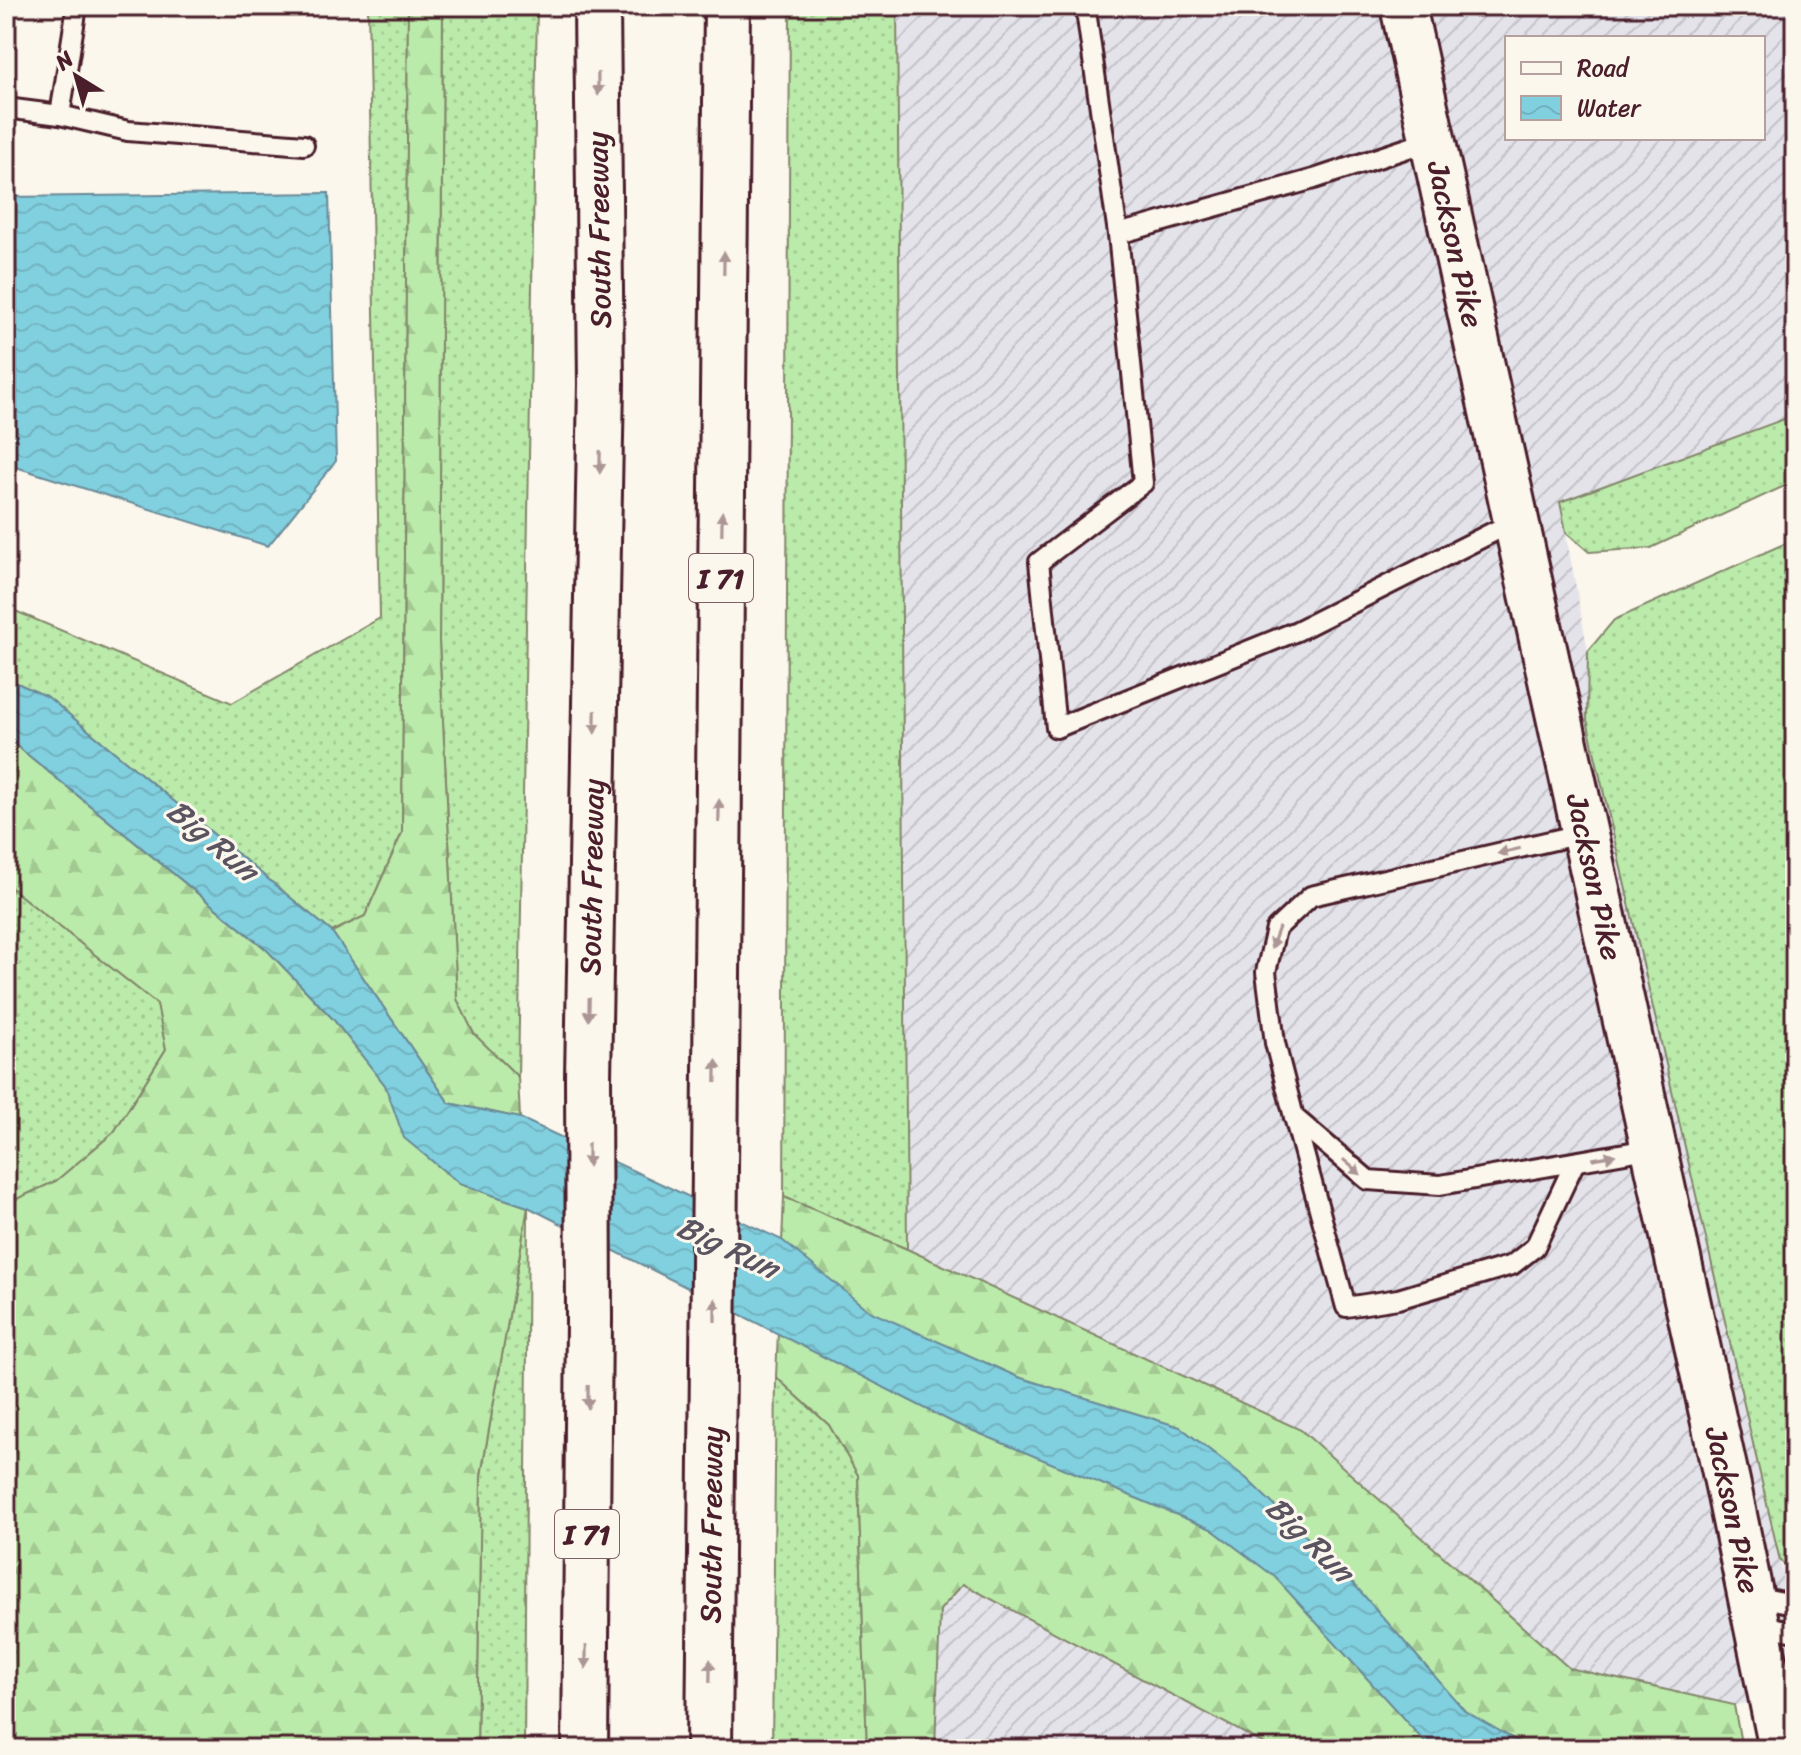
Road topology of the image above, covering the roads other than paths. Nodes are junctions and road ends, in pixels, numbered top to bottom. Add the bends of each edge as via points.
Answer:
1 (77, 6) edge
2 (597, 6) edge
3 (727, 6) edge
4 (1403, 6) edge
5 (1087, 18) dead end
6 (6, 108) edge
7 (60, 115) junction
8 (1432, 140) junction
9 (304, 145) dead end
10 (1118, 234) junction
11 (1517, 520) junction
12 (1585, 833) junction
13 (1294, 1117) junction
14 (1654, 1148) junction
15 (1575, 1162) junction
16 (1775, 1614) edge
17 (1781, 1748) edge
18 (585, 1749) edge
19 (709, 1749) edge

1 - 7 lane
2 -> 18 main road, South Freeway / I 71 via 601,384 588,1077
19 -> 3 main road, South Freeway / I 71
4 - 8 main road, Jackson Pike
5 - 10 lane
6 - 7 lane
7 - 9 lane via 128,131
8 - 10 lane
8 - 11 main road, Jackson Pike
10 - 11 lane via 1143,483 1039,562 1056,728 1297,631
11 - 12 main road, Jackson Pike
12 -> 13 lane via 1311,896 1276,929 1266,972 1275,1043
12 - 14 main road, Jackson Pike
13 -> 15 lane via 1368,1180 1440,1185
13 - 15 lane via 1346,1307 1398,1299 1512,1265 1535,1247
15 -> 14 lane
14 - 16 main road, Jackson Pike
16 - 17 main road, Jackson Pike

